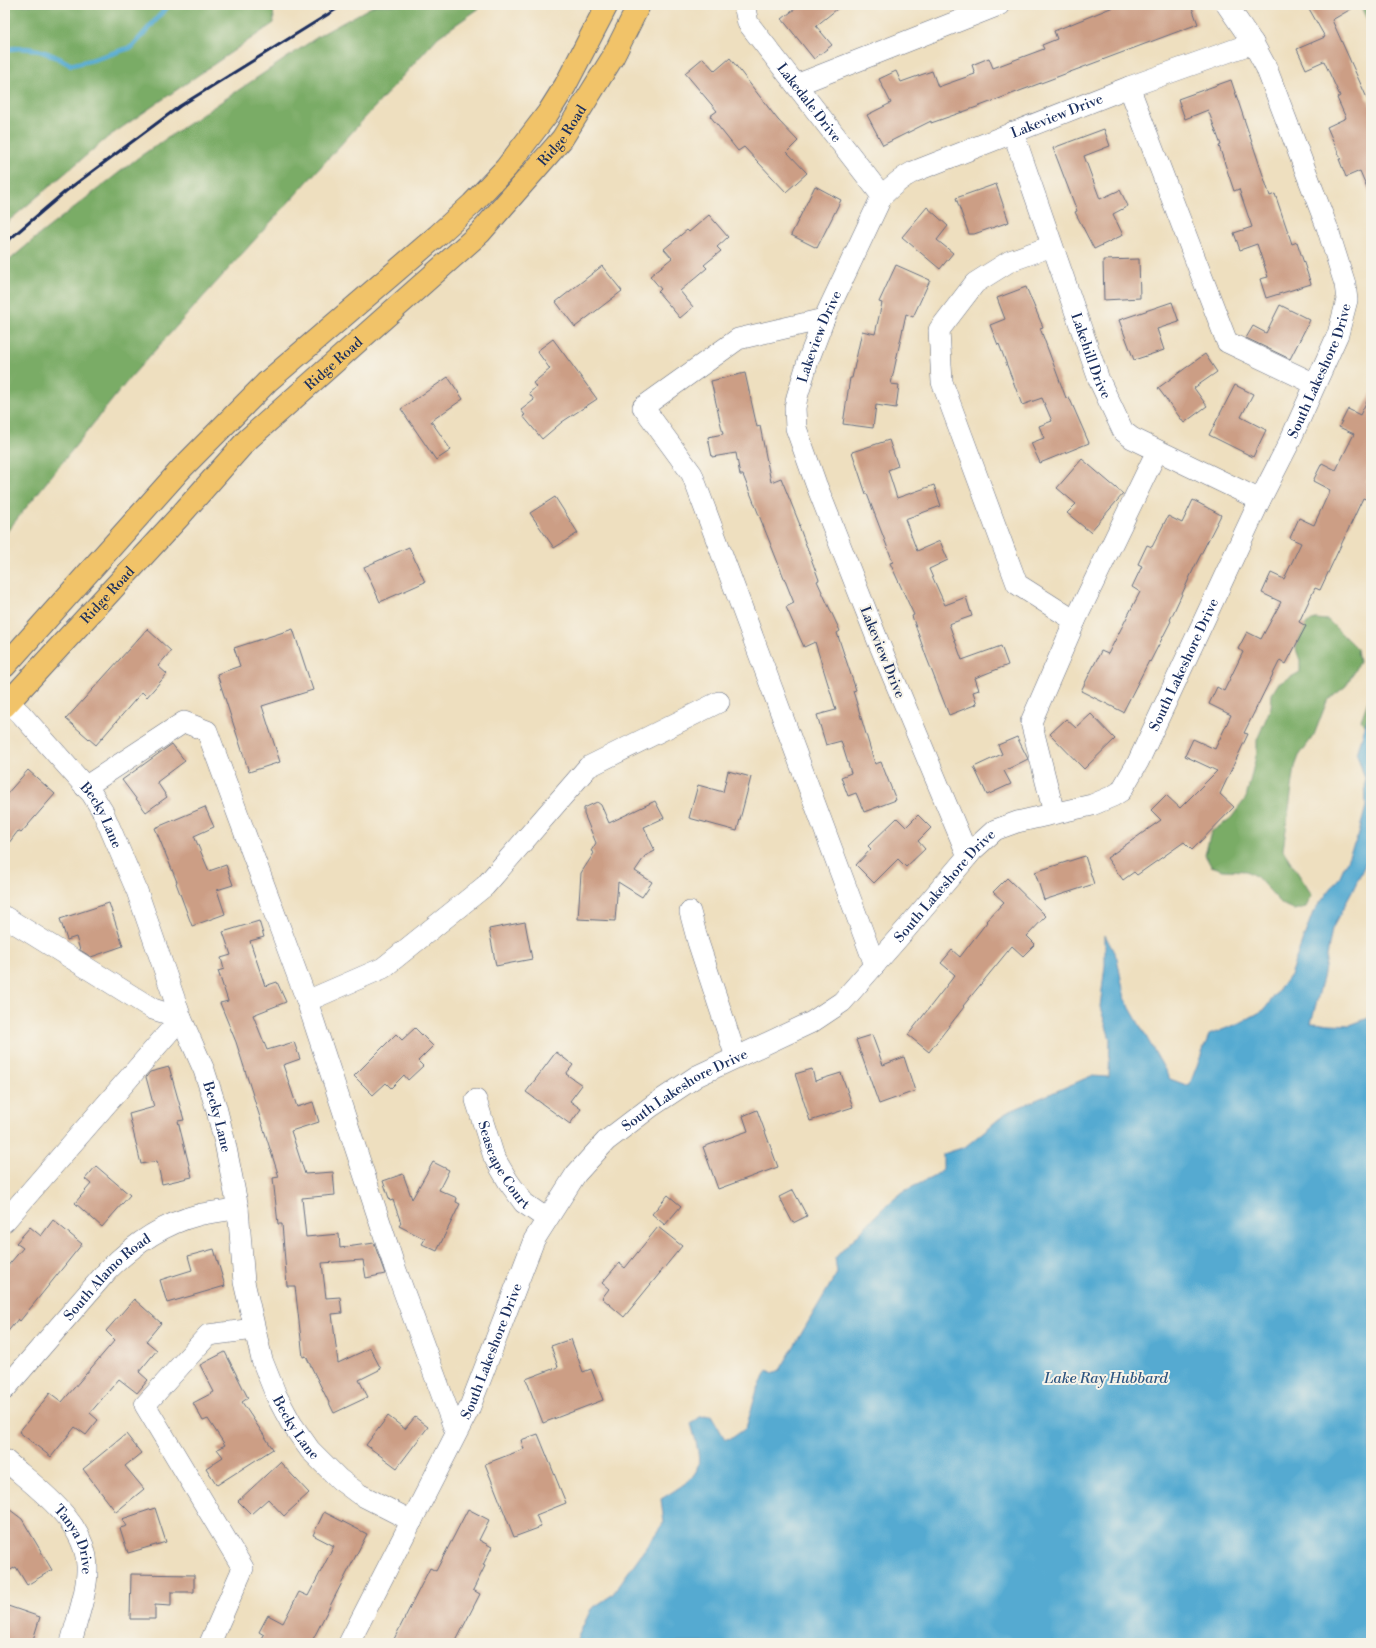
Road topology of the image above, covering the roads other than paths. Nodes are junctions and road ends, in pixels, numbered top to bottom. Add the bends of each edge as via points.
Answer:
1 (607, 5) edge
2 (639, 5) edge
3 (746, 5) edge
4 (999, 5) edge
5 (1227, 5) edge
6 (1253, 43) junction
7 (796, 85) junction
8 (1129, 86) junction
9 (1013, 132) junction
10 (524, 144) junction
11 (542, 162) junction
12 (882, 196) junction
13 (1052, 246) junction
14 (824, 320) junction
15 (296, 357) junction
16 (315, 379) junction
17 (1315, 384) junction
18 (1157, 451) junction
19 (1260, 500) junction
20 (1075, 621) junction
21 (5, 666) edge
22 (6, 702) edge
23 (719, 702) dead end
24 (86, 787) junction
25 (1054, 814) junction
26 (968, 856) junction
27 (690, 912) dead end
28 (5, 917) edge
29 (875, 965) junction
30 (307, 1001) junction
31 (181, 1018) junction
32 (736, 1057) junction
33 (476, 1100) dead end
34 (238, 1208) junction
35 (547, 1219) junction
36 (5, 1221) edge
37 (254, 1329) junction
38 (5, 1389) edge
39 (456, 1433) junction
40 (5, 1460) edge
41 (412, 1522) junction
42 (71, 1643) edge
43 (210, 1643) edge
44 (349, 1643) edge

1 - 10 main road, Ridge Road via 565,86
2 - 11 main road, Ridge Road via 613,57 562,139
3 - 7 street, Lakedale Drive via 748,23
4 - 7 street
5 - 6 street, South Lakeshore Drive
6 - 8 street, Lakeview Drive
6 - 17 street, South Lakeshore Drive via 1269,74 1327,227 1345,284 1347,300 1338,334
7 - 12 street, Lakedale Drive
8 - 9 street, Lakeview Drive
8 - 17 street via 1227,342
9 - 12 street, Lakeview Drive via 913,172
9 - 13 street, Lakehill Drive
10 - 11 street
10 - 15 main road, Ridge Road via 506,168 472,204
11 - 16 main road, Ridge Road via 480,234
12 - 14 street, Lakeview Drive
13 - 18 street, Lakehill Drive via 1099,380 1123,431
13 - 20 street via 1010,261 975,283 938,330 942,382 1017,584
14 - 26 street, Lakeview Drive via 796,397 796,428 878,641
14 - 29 street via 738,339 642,407 692,474
15 - 16 main road
15 - 21 main road, Ridge Road via 267,382 181,469
16 - 22 main road, Ridge Road via 247,440 179,517
17 - 19 street, South Lakeshore Drive
18 - 19 street, Lakehill Drive
18 - 20 street
19 - 25 street, South Lakeshore Drive via 1138,762 1120,791 1092,805
20 - 25 street via 1031,722
22 - 24 street, Becky Lane via 47,742
23 - 30 street via 588,766 485,886 383,968
24 - 30 street via 184,722 207,731
24 - 31 street, Becky Lane via 103,812 137,891
25 - 26 street, South Lakeshore Drive via 995,830
26 - 29 street, South Lakeshore Drive
27 - 32 street
28 - 31 street via 153,1009
29 - 32 street, South Lakeshore Drive via 842,1002 812,1022
30 - 39 street via 394,1265
31 - 34 street, Becky Lane via 204,1070 216,1107
31 - 36 street
32 - 35 street, South Lakeshore Drive via 697,1076 606,1141 576,1174
33 - 35 street, Seascape Court via 494,1157 508,1181 524,1203
34 - 37 street, Becky Lane via 244,1282
34 - 38 street, South Alamo Road via 198,1215 178,1222 159,1230 124,1254
35 - 39 street, South Lakeshore Drive via 534,1240 469,1409
37 - 41 street, Becky Lane via 262,1360 276,1395 310,1450 338,1479 358,1494
37 - 43 street via 208,1335 145,1406 243,1568
39 - 41 street, South Lakeshore Drive
40 - 42 street, Tanya Drive via 59,1508 83,1544 87,1565 85,1590
41 - 44 street, South Lakeshore Drive

